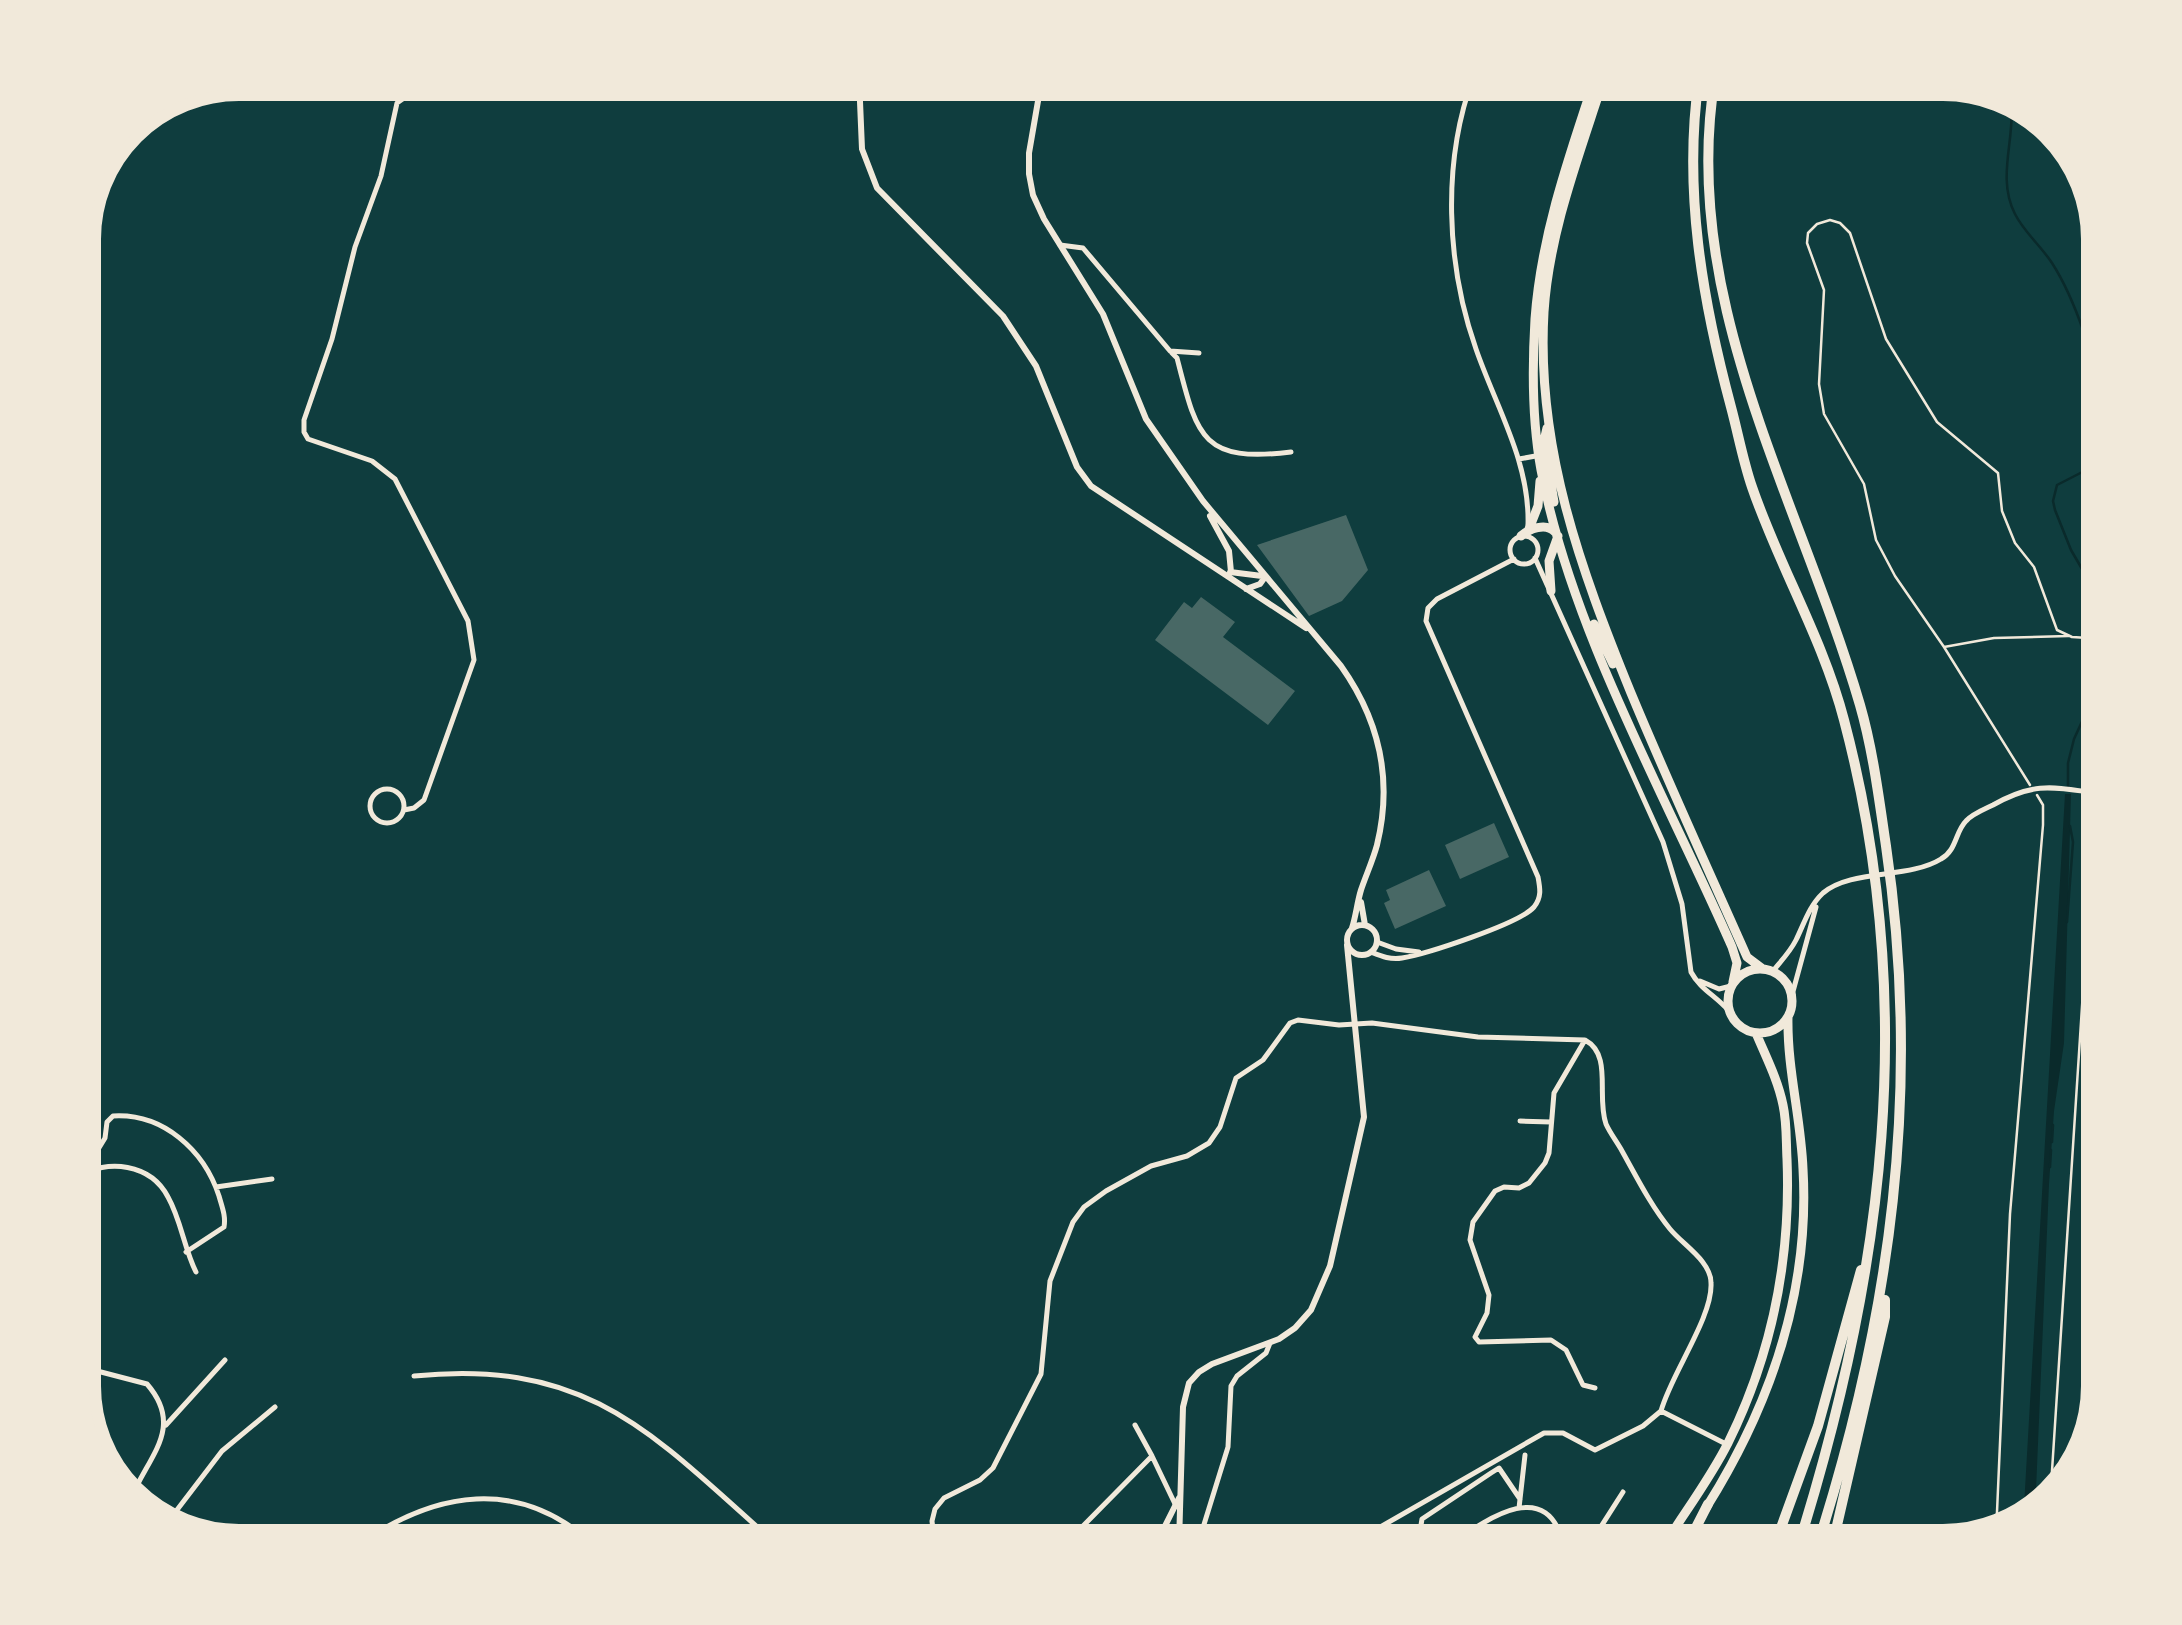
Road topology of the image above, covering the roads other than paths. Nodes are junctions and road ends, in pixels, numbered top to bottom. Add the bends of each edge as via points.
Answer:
1 (410, 95) edge
2 (860, 95) edge
3 (1039, 95) edge
4 (1468, 95) edge
5 (1590, 95) edge
6 (1599, 95) edge
7 (1697, 95) edge
8 (1713, 95) edge
9 (1060, 245) junction
10 (1170, 352) junction
11 (1199, 353) dead end
12 (1550, 416) junction
13 (1291, 452) dead end
14 (1543, 455) junction
15 (1519, 459) junction
16 (1541, 468) junction
17 (1203, 501) junction
18 (1526, 532) junction
19 (1558, 537) junction
20 (1535, 558) junction
21 (1514, 559) junction
22 (1214, 569) junction
23 (1231, 572) junction
24 (1264, 576) junction
25 (1244, 590) junction
26 (1551, 591) junction
27 (1311, 630) junction
28 (2087, 791) edge
29 (404, 810) junction
30 (1696, 843) junction
31 (1359, 896) junction
32 (1818, 898) junction
33 (1365, 925) junction
34 (1352, 928) junction
35 (1377, 942) junction
36 (1347, 945) junction
37 (1371, 952) junction
38 (1422, 952) junction
39 (1358, 954) junction
40 (1768, 970) junction
41 (1348, 972) junction
42 (1693, 976) junction
43 (1732, 984) junction
44 (1792, 995) junction
45 (1728, 1010) junction
46 (1788, 1018) junction
47 (1354, 1024) junction
48 (1756, 1033) junction
49 (1585, 1040) junction
50 (1520, 1122) dead end
51 (1552, 1122) junction
52 (95, 1152) edge
53 (95, 1170) edge
54 (272, 1179) dead end
55 (216, 1186) junction
56 (1875, 1216) junction
57 (186, 1252) junction
58 (196, 1272) dead end
59 (1885, 1277) junction
60 (1270, 1342) junction
61 (225, 1360) dead end
62 (95, 1370) edge
63 (414, 1376) dead end
64 (1595, 1388) dead end
65 (275, 1408) dead end
66 (1661, 1410) junction
67 (1134, 1425) dead end
68 (164, 1427) junction
69 (1727, 1444) junction
70 (1525, 1454) dead end
71 (1152, 1456) junction
72 (137, 1487) edge
73 (1182, 1492) junction
74 (1623, 1492) dead end
75 (1520, 1499) junction
76 (1708, 1504) joint
77 (1176, 1507) junction
78 (1518, 1508) junction
79 (174, 1514) edge
80 (384, 1530) edge
81 (571, 1530) edge
82 (760, 1530) edge
83 (933, 1530) edge
84 (1081, 1530) edge
85 (1163, 1530) edge
86 (1181, 1530) edge
87 (1202, 1530) edge
88 (1375, 1530) edge
89 (1424, 1530) edge
90 (1472, 1530) edge
91 (1559, 1530) edge
92 (1599, 1530) edge
93 (1674, 1530) edge
94 (1693, 1530) edge
95 (1780, 1530) edge
96 (1803, 1530) edge
97 (1822, 1530) edge
98 (1836, 1530) edge

1 - 29 street via 398,104 304,420 308,440 372,461 395,479 468,621 474,660 467,684 424,800
2 - 22 street via 862,148 877,188 1012,329 1091,486
3 - 9 street via 1029,174
4 - 15 street via 1453,174 1460,292
5 - 14 main road via 1538,292 1534,359
6 - 12 main road via 1547,288
7 - 56 highway via 1694,200 1712,336 1752,486 1844,718 1871,861 1884,1014
8 - 59 highway via 1713,232 1730,328 1861,709 1891,875 1903,1071
9 - 10 street via 1083,248
9 - 17 street via 1103,314 1146,419
10 - 11 street
10 - 13 street via 1178,358 1194,422 1208,438 1252,457
12 - 14 main road
12 - 30 main road via 1563,507 1587,581
14 - 15 street
14 - 16 main road
14 - 19 main road
15 - 18 street via 1528,500
16 - 18 main road via 1538,506
16 - 19 main road
17 - 23 street via 1229,551
17 - 24 street
18 - 19 main road via 1552,528
18 - 20 street via 1536,542
18 - 21 street via 1511,546
19 - 26 main road via 1549,561
19 - 30 main road via 1673,805
19 - 43 main road via 1579,604 1732,947
20 - 21 street
20 - 26 street
21 - 38 street via 1437,598 1426,622 1541,892 1520,918
22 - 23 street
22 - 25 street
23 - 24 street
24 - 25 street
24 - 27 street
25 - 27 street
26 - 42 street via 1663,842
27 - 31 street via 1359,692 1379,744 1382,824
28 - 32 street via 2031,787 2014,793 1965,822 1941,860 1840,884
29 - 29 street via 386,823 370,804 391,790
30 - 40 main road via 1748,956
31 - 33 street
31 - 34 street
32 - 40 street via 1794,944
32 - 44 street
33 - 34 street
33 - 35 street
34 - 36 street
35 - 37 street
35 - 38 street
36 - 39 street
36 - 41 street
37 - 38 street via 1386,958
37 - 39 street
39 - 41 street
40 - 43 main road via 1746,971
40 - 44 main road
41 - 47 street
42 - 43 street via 1719,989
42 - 45 street
43 - 45 main road
44 - 46 main road
45 - 48 main road via 1739,1026
46 - 48 main road
46 - 76 main road via 1804,1173 1797,1283 1768,1390
47 - 49 street
47 - 60 street via 1364,1118 1330,1266 1311,1310
47 - 83 street via 1290,1023 1262,1060 1236,1078 1209,1143 1151,1166 1084,1207 1050,1281 1042,1374 993,1468 944,1498
48 - 69 main road via 1784,1107 1789,1200 1776,1307
49 - 51 street via 1554,1093
49 - 66 street via 1600,1053 1606,1124 1668,1228 1711,1276 1698,1327
50 - 51 street
51 - 64 street via 1545,1163 1529,1183 1495,1191 1473,1222 1470,1240 1488,1295 1475,1336 1484,1343 1551,1340 1566,1350 1583,1385
52 - 55 street via 112,1116 127,1116 174,1132 198,1154
53 - 57 street via 124,1166 144,1172 168,1196
54 - 55 street
55 - 57 street via 224,1227
56 - 95 highway via 1818,1426
56 - 96 highway via 1848,1371
57 - 58 street
59 - 97 highway
59 - 98 highway via 1885,1316
60 - 73 street via 1212,1364 1190,1383 1183,1407
60 - 87 street via 1231,1386 1228,1446
61 - 68 street
62 - 68 street via 146,1384 163,1408
63 - 82 street via 492,1372 546,1382 601,1403 645,1431
65 - 79 street via 222,1450
66 - 69 street
66 - 88 street via 1595,1450 1563,1433 1544,1433
67 - 71 street
68 - 72 street
69 - 93 main road
70 - 75 street
71 - 77 street
71 - 84 street
73 - 77 street
73 - 86 street
74 - 92 street
75 - 78 street
75 - 89 street via 1500,1468 1422,1518
76 - 94 highway
77 - 85 street
78 - 90 street
78 - 91 street via 1538,1510
80 - 81 street via 412,1512 477,1498 525,1504

